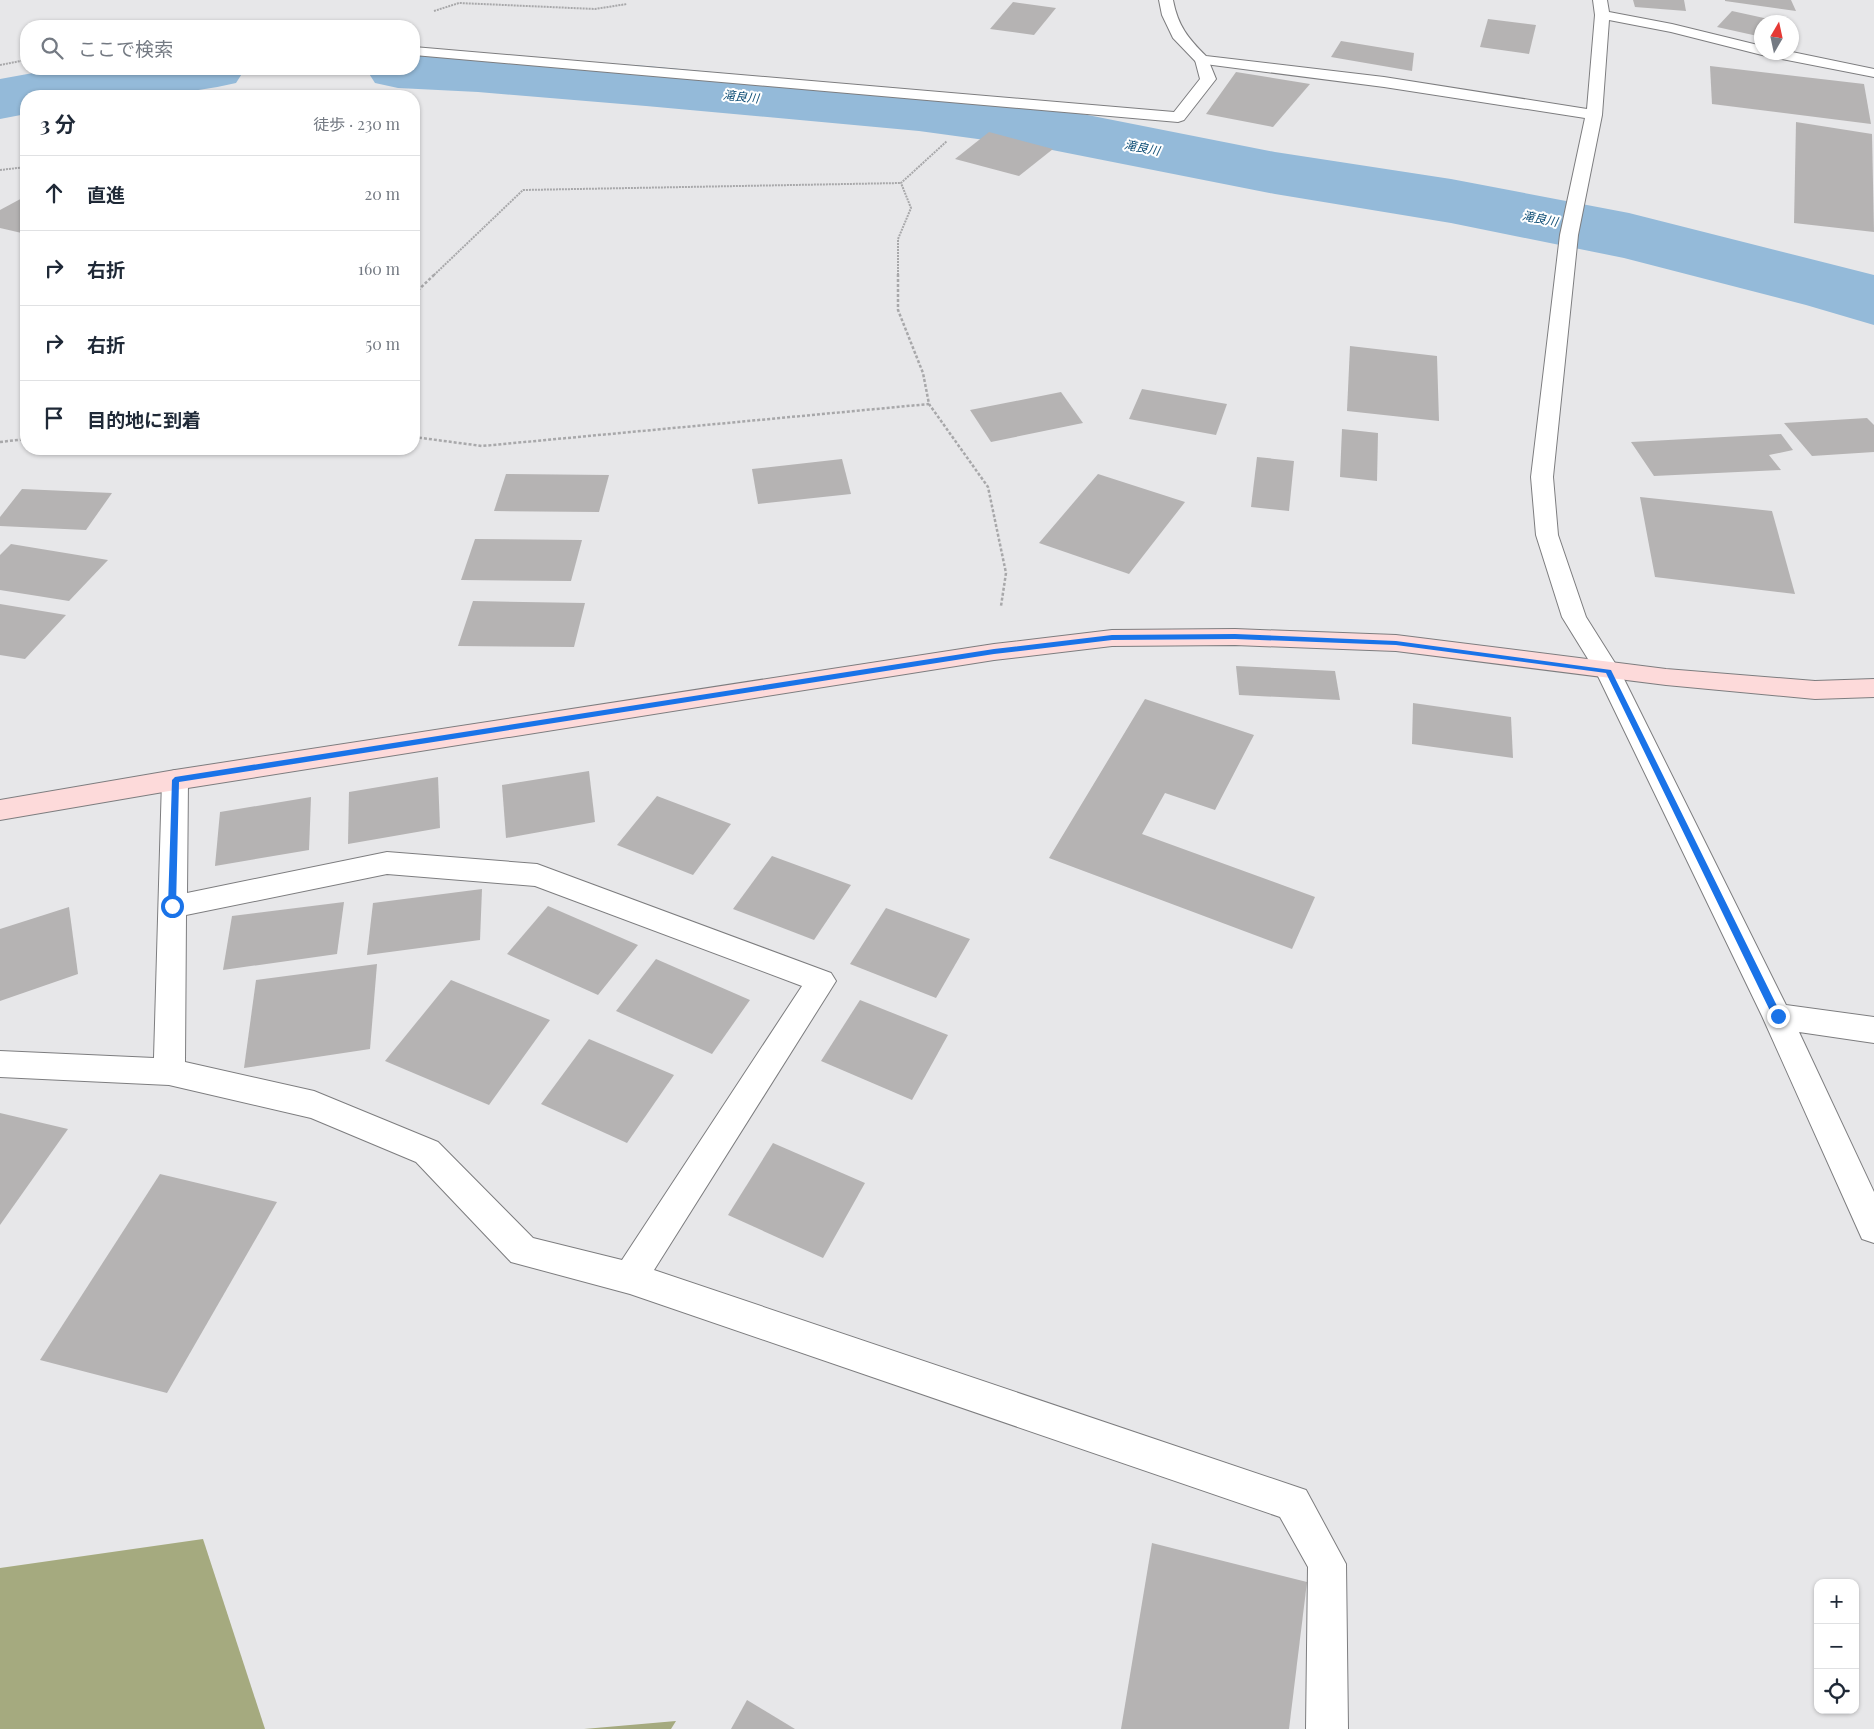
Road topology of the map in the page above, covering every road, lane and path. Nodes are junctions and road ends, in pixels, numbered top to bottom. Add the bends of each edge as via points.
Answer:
1 (1166, 0) edge
2 (627, 4) dead end
3 (1601, 7) edge
4 (431, 12) dead end
5 (1754, 49) edge
6 (420, 52) edge
7 (1799, 58) edge
8 (1202, 60) junction
9 (20, 61) edge
10 (0, 65) edge
11 (1874, 73) edge
12 (1594, 116) junction
13 (947, 141) dead end
14 (20, 168) edge
15 (0, 170) edge
16 (901, 183) junction
17 (420, 288) edge
18 (929, 404) junction
19 (420, 438) edge
20 (20, 440) edge
21 (0, 442) edge
22 (994, 652) junction
23 (1608, 671) junction
24 (1874, 688) edge
25 (175, 780) junction
26 (0, 810) edge
27 (172, 906) junction
28 (1778, 1016) junction
29 (1874, 1030) edge
30 (0, 1064) edge
31 (169, 1072) junction
32 (1874, 1228) edge
33 (630, 1278) junction
34 (1327, 1729) edge

1 - 8 street via 1180,38
2 - 4 path via 595,8 459,3
3 - 5 street
3 - 12 street
6 - 8 street via 1178,117 1208,79
7 - 11 street
8 - 12 street via 1394,84
9 - 10 path
12 - 23 street via 1569,235 1542,477 1547,535 1574,617
13 - 16 path
14 - 15 path
16 - 17 path via 523,190
16 - 18 path via 911,208 898,239 898,310 923,373
18 - 19 path via 482,446
18 - 22 path via 988,487 1006,572
20 - 21 path
22 - 23 street via 1112,638 1235,637 1396,643
22 - 25 street
23 - 24 street via 1815,690
23 - 28 street
25 - 26 street
25 - 27 street
27 - 31 street
27 - 33 street via 387,863 537,875 821,981
28 - 29 street
28 - 32 street
30 - 31 street
31 - 33 street via 314,1105 426,1152 523,1251
33 - 34 street via 1293,1503 1327,1564

